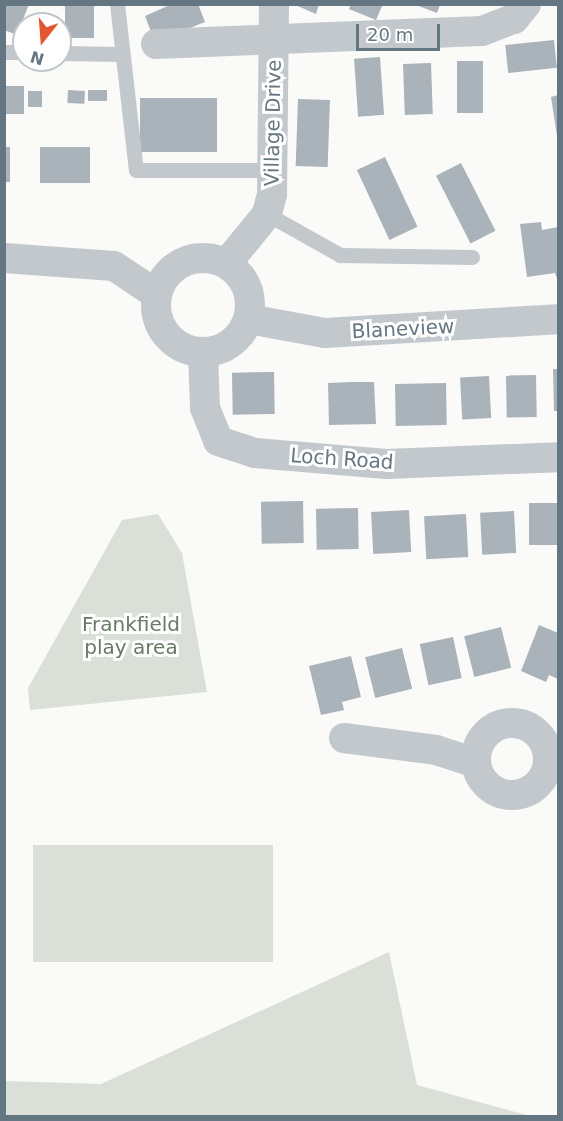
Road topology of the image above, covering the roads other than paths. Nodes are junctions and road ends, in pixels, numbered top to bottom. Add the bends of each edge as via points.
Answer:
1 (117, 4) edge
2 (274, 4) edge
3 (526, 4) edge
4 (274, 41) junction
5 (156, 44) dead end
6 (72, 53) edge
7 (121, 54) junction
8 (274, 170) junction
9 (267, 214) junction
10 (472, 257) dead end
11 (4, 258) edge
12 (227, 263) junction
13 (156, 294) junction
14 (249, 319) junction
15 (558, 319) edge
16 (203, 353) junction
17 (558, 457) edge
18 (345, 738) dead end
19 (476, 763) junction
20 (549, 785) edge

1 - 7 lane
2 - 4 street, Village Drive
3 - 4 street via 513,20 482,31
4 - 5 street
4 - 8 street, Village Drive
6 - 7 lane
7 - 8 lane via 136,170
8 - 9 street, Village Drive
9 - 10 lane via 340,255
9 - 12 street, Village Drive
11 - 13 street via 114,266
12 - 13 street via 210,257 189,258 168,272
12 - 14 street via 248,288
13 - 16 street via 156,318 167,337 182,349
14 - 15 street, Blaneview via 325,333
14 - 16 street via 244,331 222,350
16 - 17 street, Loch Road via 206,408 218,441 255,453 387,464
18 - 19 street via 436,750
19 - 20 street via 486,784 507,795
19 - 20 street via 476,751 489,731 499,725 522,724 533,729 547,748

